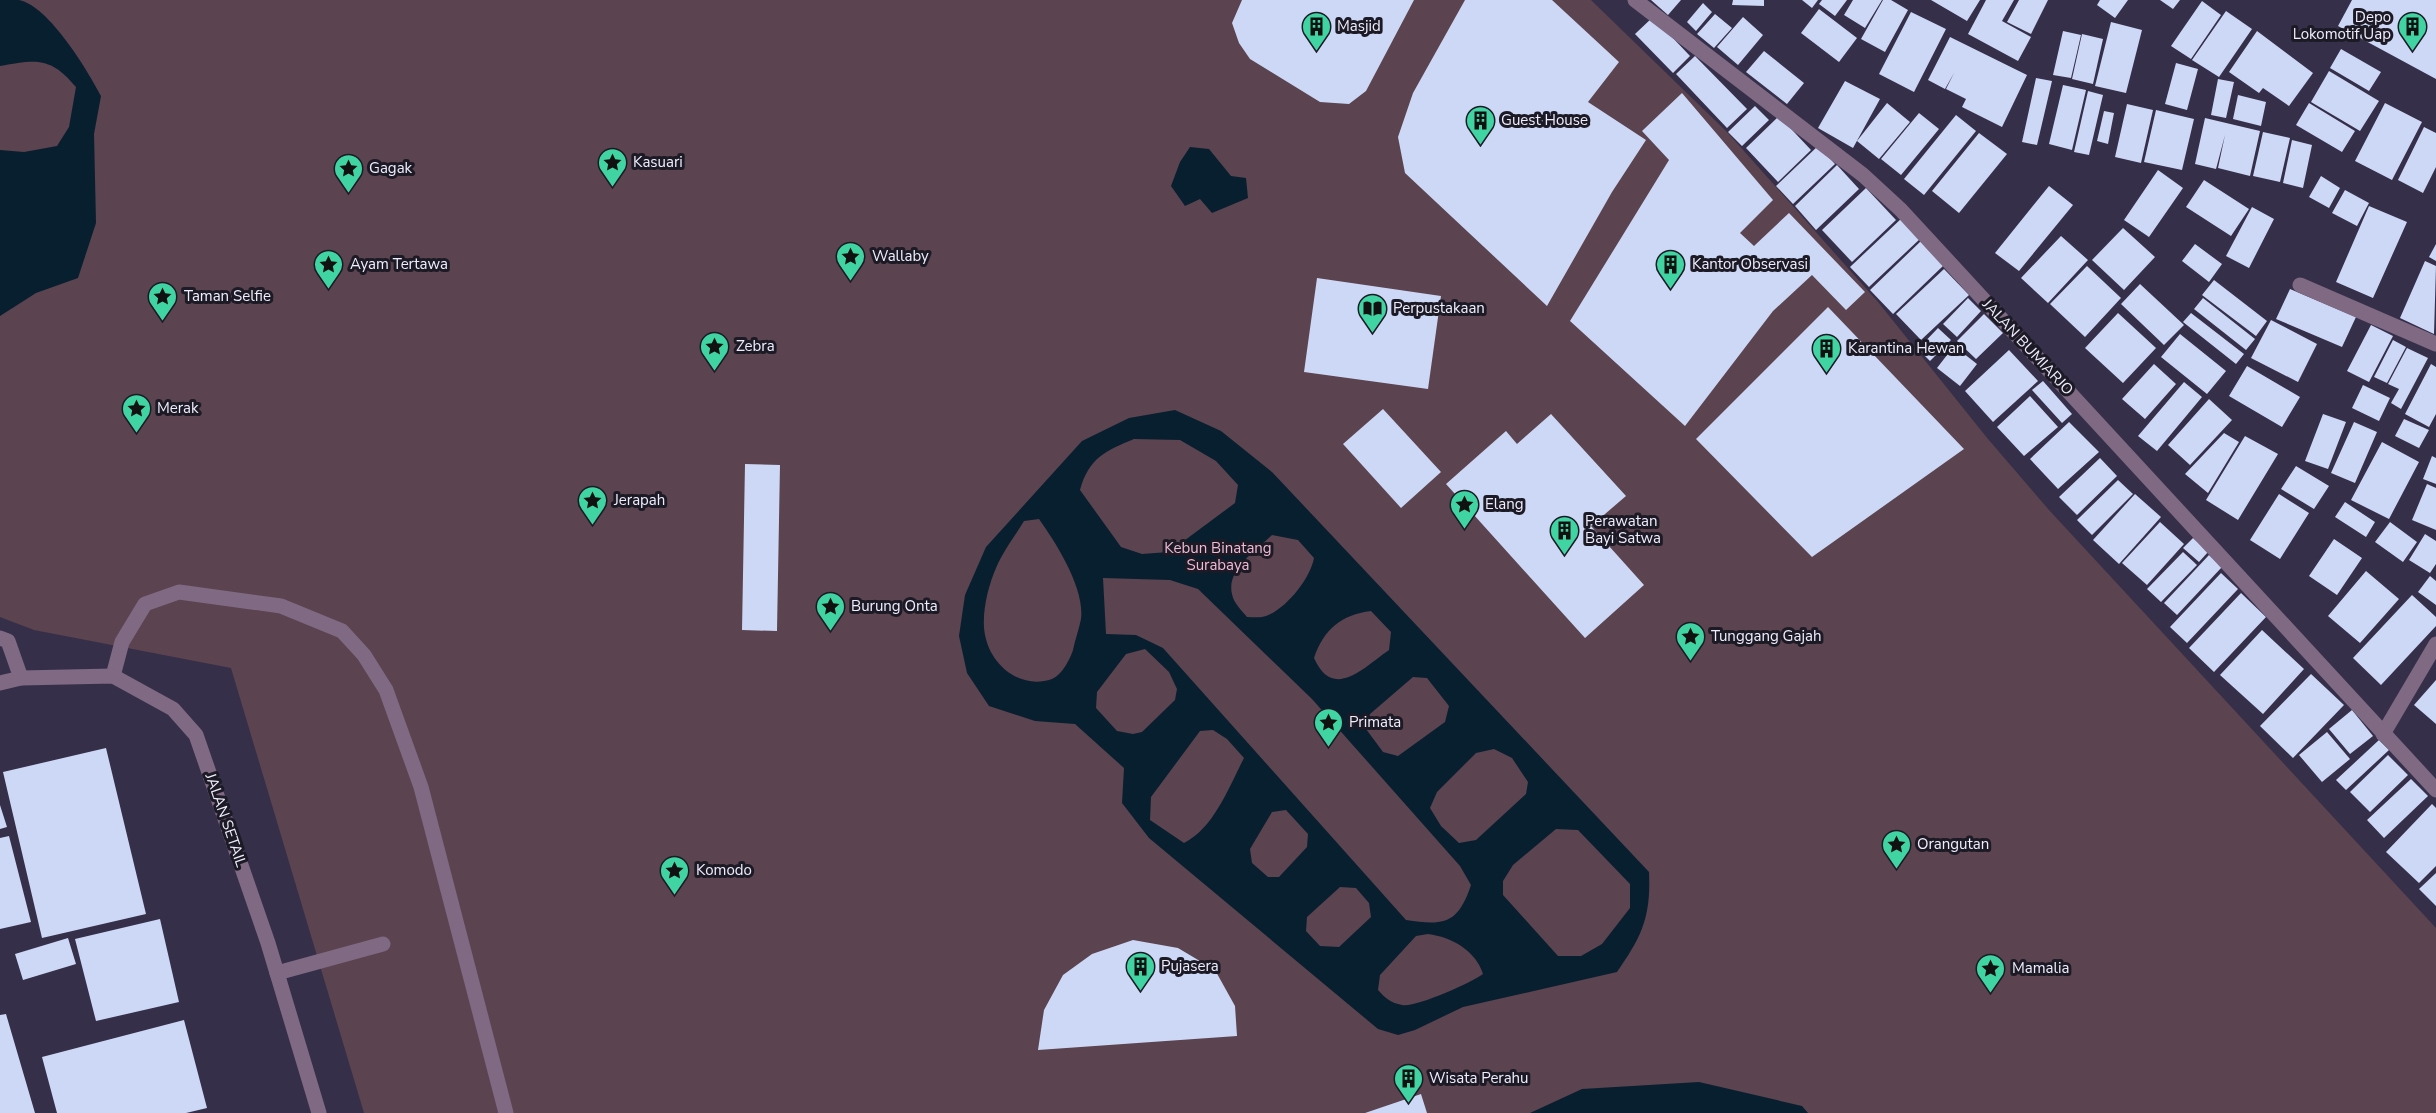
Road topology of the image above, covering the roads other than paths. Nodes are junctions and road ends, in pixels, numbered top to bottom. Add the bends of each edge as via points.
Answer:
1 (1635, 0) edge
2 (2300, 285) dead end
3 (2436, 344) edge
4 (0, 638) edge
5 (2436, 644) edge
6 (113, 676) junction
7 (21, 678) junction
8 (0, 683) edge
9 (2383, 734) junction
10 (2436, 790) edge
11 (383, 944) dead end
12 (277, 973) junction
13 (319, 1113) edge
14 (506, 1113) edge

1 - 9 street, JALAN BUMIARJO via 1863,175 1901,210
2 - 3 street
4 - 7 street via 8,641
5 - 9 street
6 - 7 street
6 - 12 street, JALAN SETAIL via 173,709 196,735
6 - 14 street via 122,642 145,604 179,592 280,606 342,631 364,655 386,690 421,786
7 - 8 street
9 - 10 street, JALAN BUMIARJO
11 - 12 street
12 - 13 street, JALAN SETAIL

